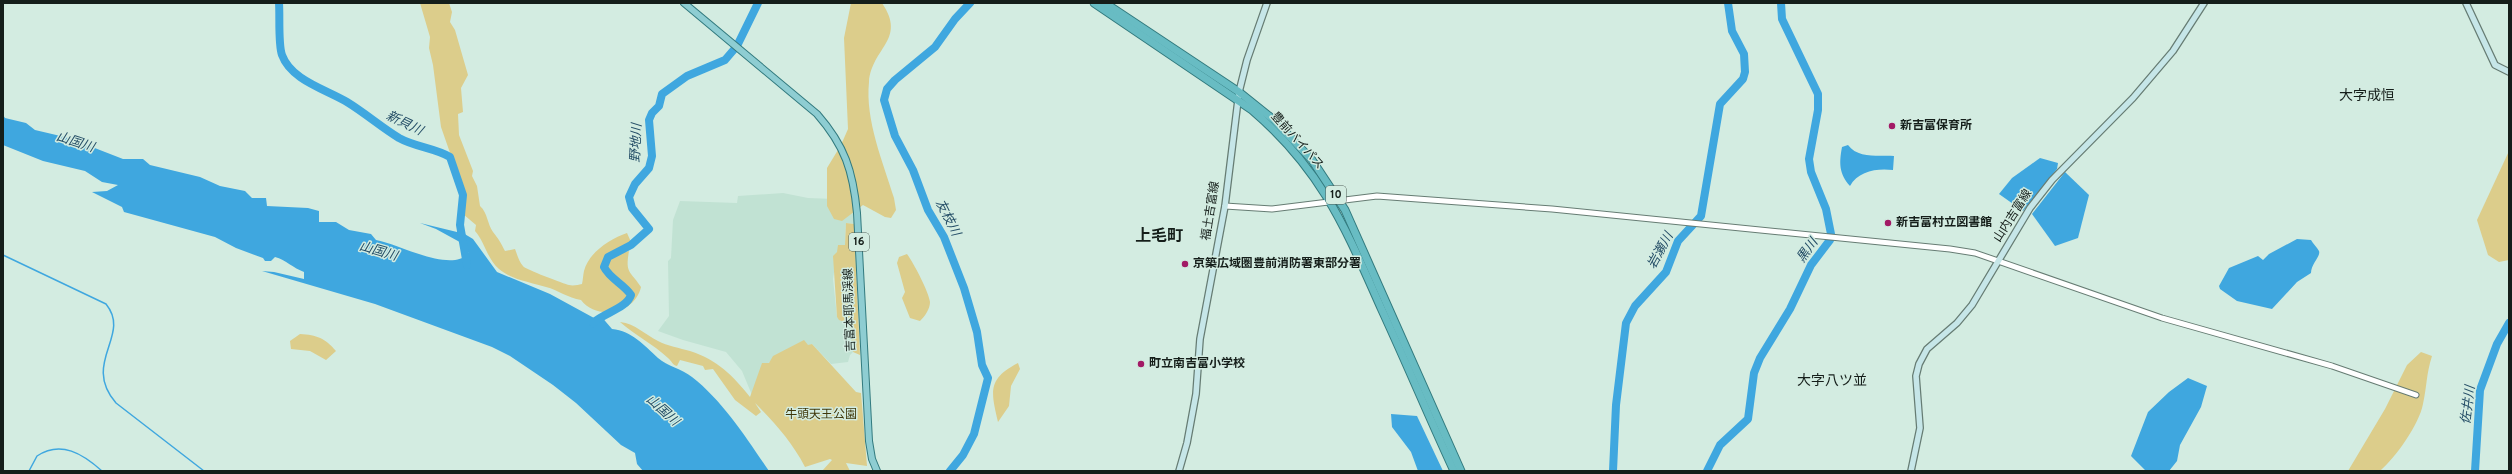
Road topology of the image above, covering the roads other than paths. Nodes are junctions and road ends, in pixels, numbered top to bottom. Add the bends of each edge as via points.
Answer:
1 (684, 3) edge
2 (1094, 3) edge
3 (1105, 3) edge
4 (1267, 3) edge
5 (2204, 3) edge
6 (2466, 3) edge
7 (2509, 72) edge
8 (1240, 92) junction
9 (1238, 102) junction
10 (1339, 199) junction
11 (1331, 200) junction
12 (1225, 206) junction
13 (1998, 261) junction
14 (2416, 396) dead end
15 (877, 471) edge
16 (1179, 471) edge
17 (1454, 471) edge
18 (1461, 471) edge
19 (1911, 471) edge

1 - 15 main road, 吉富本耶馬渓線 / 16 via 817,114 839,144 852,174 859,241 869,441
2 - 9 highway, 豊前バイパス / 10
3 - 8 highway, 豊前バイパス / 10
4 - 8 main road, 福土吉富線 via 1247,60
5 - 13 main road, 山内吉富線 via 2173,51 2133,98 2052,180 2030,208
6 - 7 main road via 2495,65
8 - 9 main road, 福土吉富線
8 - 10 highway, 豊前バイパス / 10 via 1292,137 1312,160
9 - 11 highway, 豊前バイパス / 10 via 1252,110 1286,142 1305,163
9 - 12 main road, 福土吉富線
10 - 11 street
10 - 13 street via 1377,196 1552,209 1950,249 1975,253
10 - 18 highway, 豊前バイパス / 10
11 - 12 street via 1272,209
11 - 17 highway, 豊前バイパス / 10
12 - 16 main road, 福土吉富線 via 1200,339 1196,394
13 - 14 street via 2162,318 2332,366
13 - 19 main road, 山内吉富線 via 1972,305 1957,323 1928,348 1919,364 1916,376 1920,428

